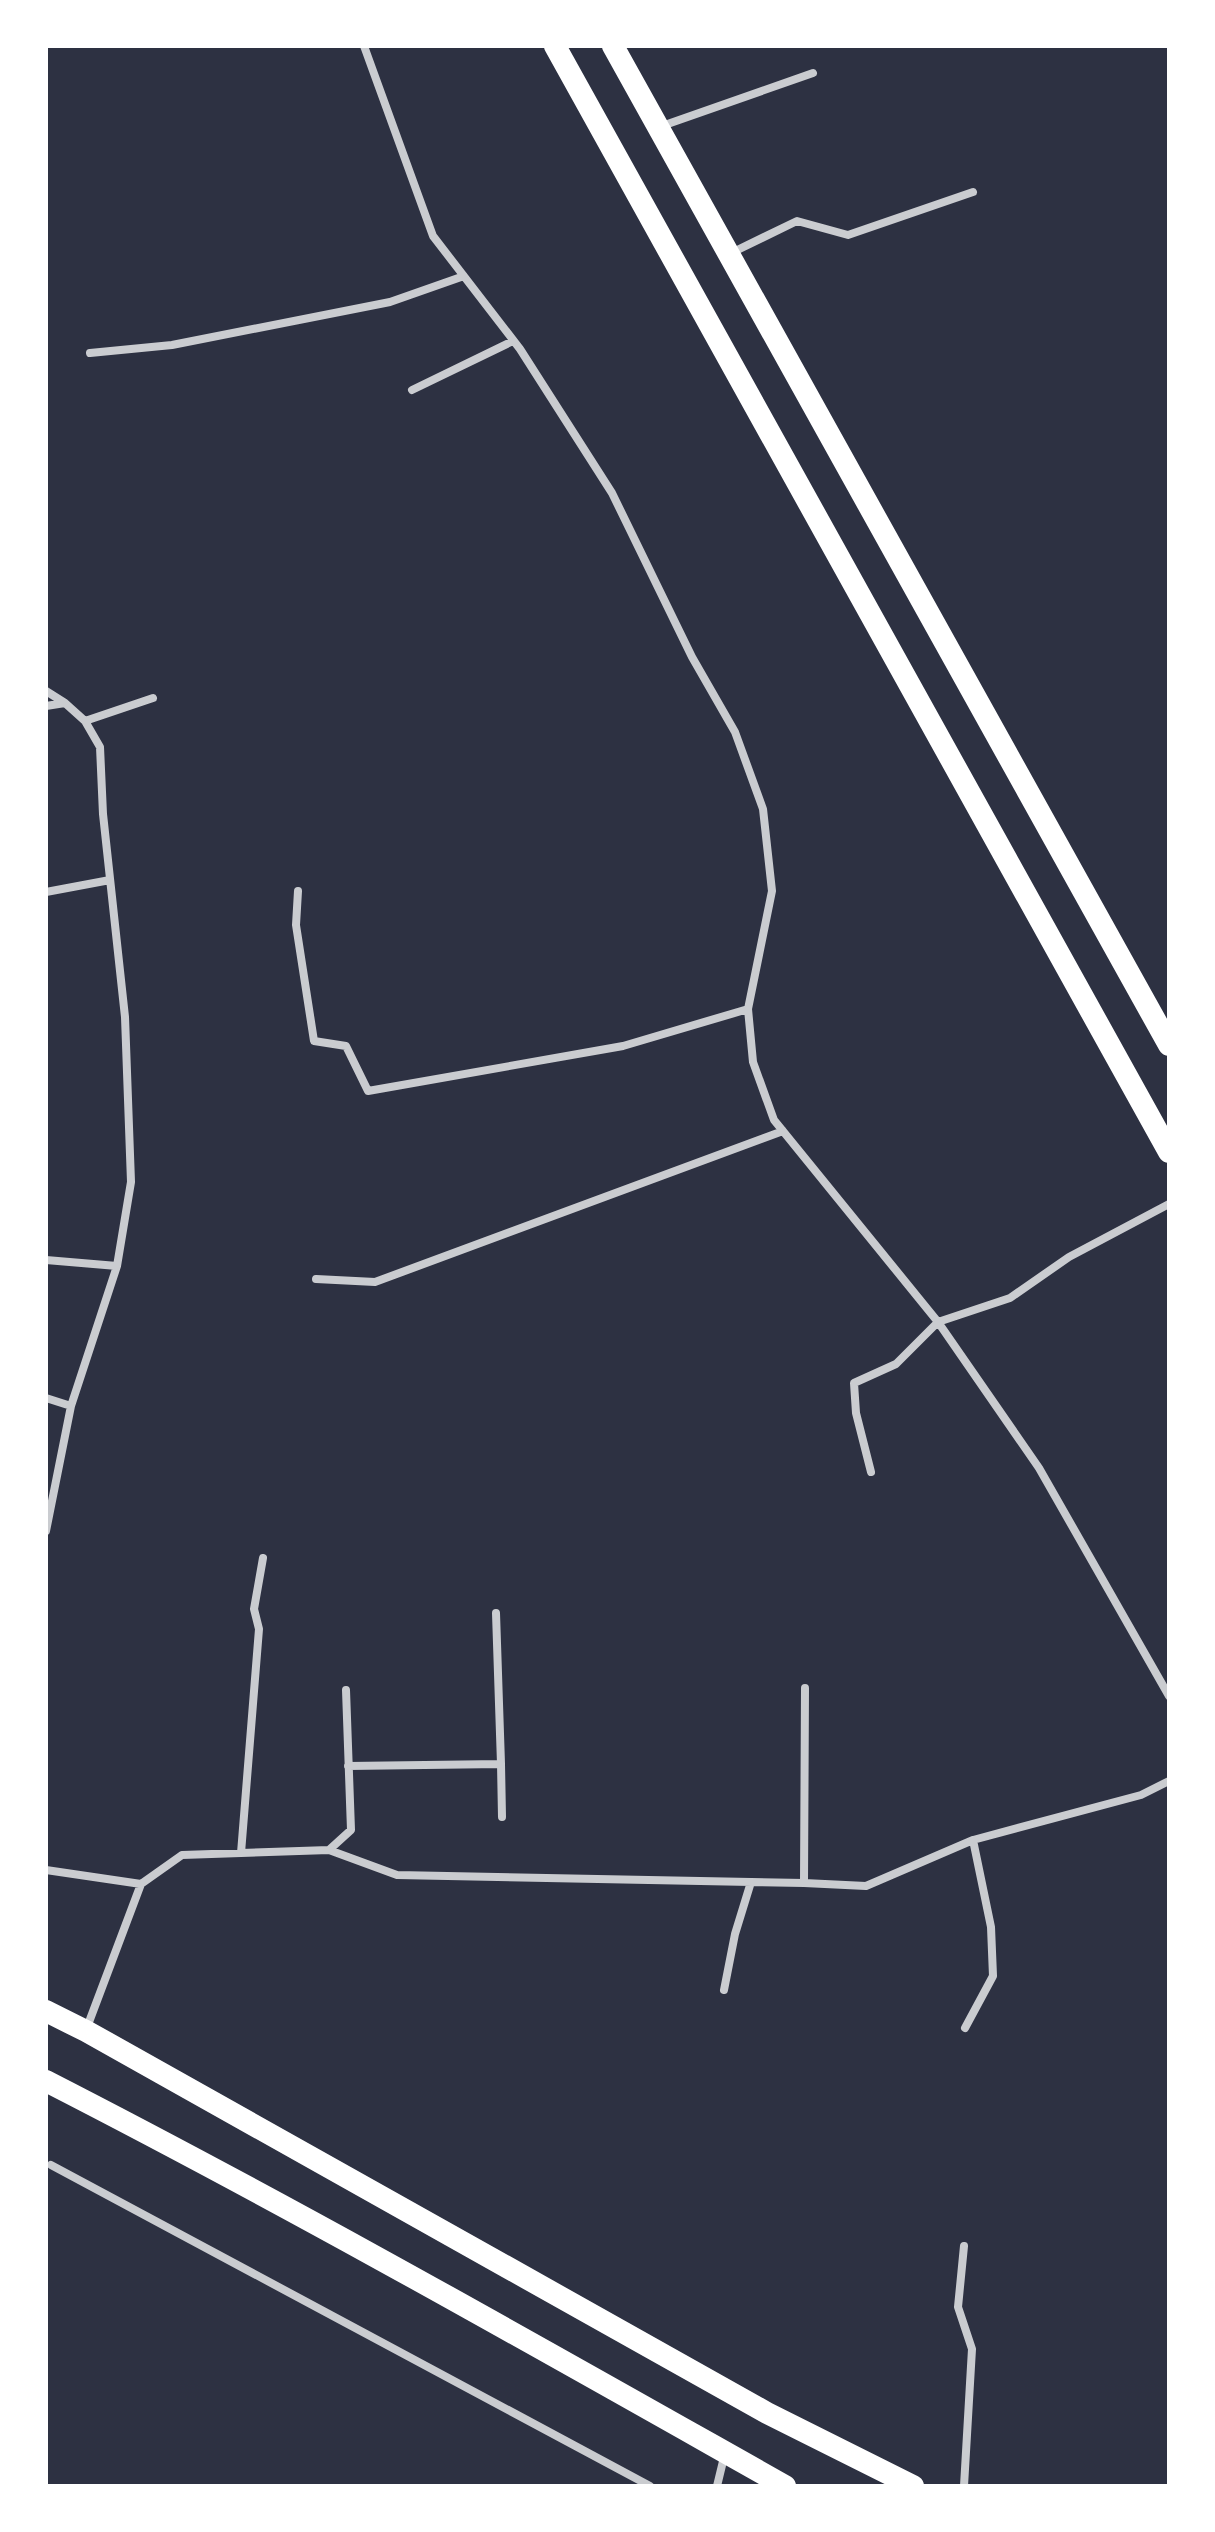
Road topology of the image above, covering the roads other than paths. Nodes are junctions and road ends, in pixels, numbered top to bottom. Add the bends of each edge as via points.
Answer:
1 (364, 46) edge
2 (555, 46) edge
3 (613, 46) edge
4 (813, 73) dead end
5 (658, 128) junction
6 (973, 192) dead end
7 (729, 254) junction
8 (464, 276) junction
9 (513, 341) junction
10 (90, 353) dead end
11 (412, 390) dead end
12 (46, 691) edge
13 (153, 698) dead end
14 (65, 703) junction
15 (46, 706) edge
16 (85, 721) junction
17 (110, 880) junction
18 (298, 891) dead end
19 (46, 892) edge
20 (748, 1009) junction
21 (1169, 1045) edge
22 (783, 1131) junction
23 (1169, 1152) edge
24 (1169, 1204) edge
25 (46, 1260) edge
26 (117, 1266) junction
27 (316, 1279) dead end
28 (938, 1322) junction
29 (46, 1398) edge
30 (71, 1406) junction
31 (871, 1472) dead end
32 (46, 1531) edge
33 (263, 1558) dead end
34 (496, 1613) dead end
35 (805, 1688) dead end
36 (346, 1690) dead end
37 (1169, 1696) edge
38 (501, 1764) junction
39 (348, 1766) junction
40 (1169, 1781) edge
41 (502, 1817) dead end
42 (973, 1840) junction
43 (329, 1850) junction
44 (241, 1853) junction
45 (46, 1870) edge
46 (751, 1882) junction
47 (804, 1883) junction
48 (141, 1884) junction
49 (724, 1990) dead end
50 (46, 2011) edge
51 (965, 2028) dead end
52 (86, 2031) junction
53 (46, 2081) edge
54 (51, 2165) dead end
55 (964, 2246) dead end
56 (725, 2452) junction
57 (650, 2486) edge
58 (717, 2486) edge
59 (785, 2486) edge
60 (913, 2486) edge
61 (964, 2486) edge

1 - 8 street via 433,236
2 - 23 highway
3 - 5 highway
4 - 5 street
5 - 7 highway
6 - 7 street via 848,235 797,221
7 - 21 highway
8 - 9 street
8 - 10 street via 390,302 172,345
9 - 11 street
9 - 20 street via 612,493 735,732 763,809 772,891
12 - 14 street
13 - 16 street
14 - 15 street
14 - 16 street
16 - 17 street via 100,747
17 - 19 street
17 - 26 street via 125,1017 131,1182
18 - 20 street via 296,925 314,1041 346,1046 368,1091 623,1046
20 - 22 street via 753,1062
22 - 27 street via 375,1282
22 - 28 street
24 - 28 street via 1069,1257 1010,1298
25 - 26 street
26 - 30 street
28 - 31 street via 896,1364 854,1383
28 - 37 street via 1039,1468
29 - 30 street
30 - 32 street
33 - 44 street via 254,1609 259,1629
34 - 38 street
35 - 47 street
36 - 39 street
38 - 39 street
38 - 41 street
39 - 43 street via 351,1830
40 - 42 street via 1141,1795
42 - 47 street via 866,1886
42 - 51 street via 991,1927 993,1976
43 - 44 street
43 - 46 street via 397,1875
44 - 48 street via 182,1855
45 - 48 street
46 - 47 street
46 - 49 street
48 - 52 street
50 - 52 highway
52 - 60 highway via 767,2413
53 - 56 highway via 445,2294
54 - 57 street
55 - 61 street via 958,2307 972,2349
56 - 58 street
56 - 59 highway

